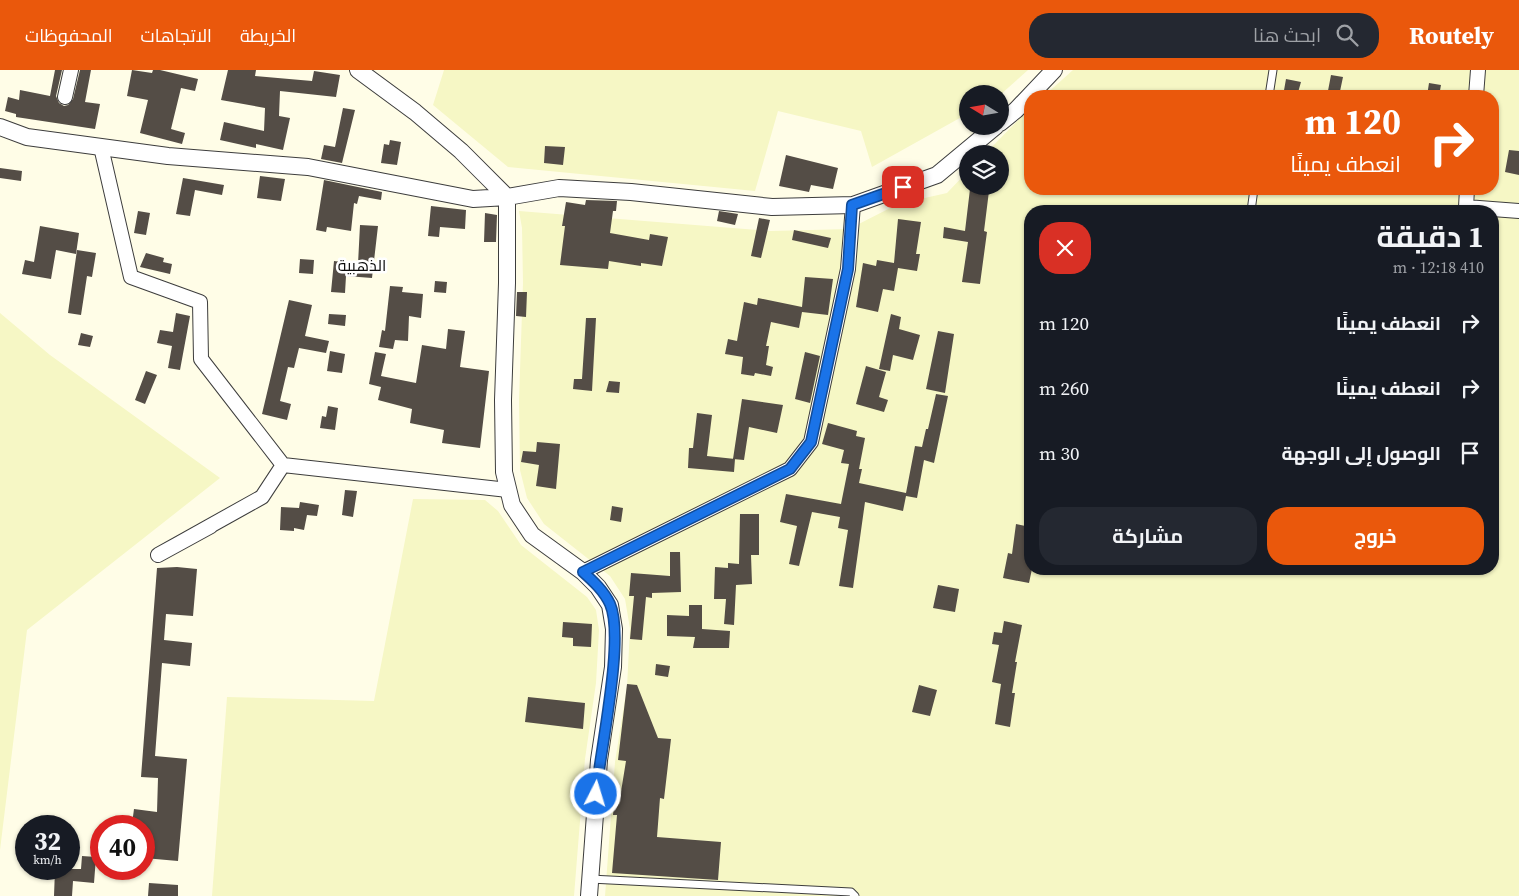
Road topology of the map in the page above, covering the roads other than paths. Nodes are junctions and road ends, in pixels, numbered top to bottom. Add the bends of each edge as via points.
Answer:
1 (71, 70) edge
2 (358, 70) edge
3 (1054, 70) edge
4 (1273, 70) edge
5 (1478, 70) edge
6 (1035, 90) edge
7 (1270, 90) edge
8 (1476, 90) edge
9 (65, 98) dead end
10 (1024, 102) edge
11 (1009, 116) edge
12 (0, 127) edge
13 (985, 135) edge
14 (100, 147) junction
15 (506, 197) junction
16 (852, 205) junction
17 (1499, 209) edge
18 (1519, 211) edge
19 (283, 465) junction
20 (508, 490) junction
21 (211, 526) dead end
22 (583, 572) junction
23 (590, 879) junction
24 (589, 896) edge
25 (856, 896) edge

1 - 9 street
2 - 15 street via 461,150
3 - 6 street
4 - 7 lane
5 - 8 street
10 - 11 street
12 - 14 street via 27,137
13 - 16 street via 937,175
14 - 15 street via 308,167 473,199
14 - 19 street via 131,276 200,302 201,359
15 - 16 street via 559,188 772,207
15 - 20 street via 503,400 504,472
16 - 22 street via 848,269 811,442 790,469
17 - 18 street
19 - 20 street
19 - 21 street via 262,497 158,555
20 - 22 street via 512,505 532,535
22 - 23 street via 610,605 614,630 613,667 599,760
23 - 24 street
23 - 25 lane via 851,892

